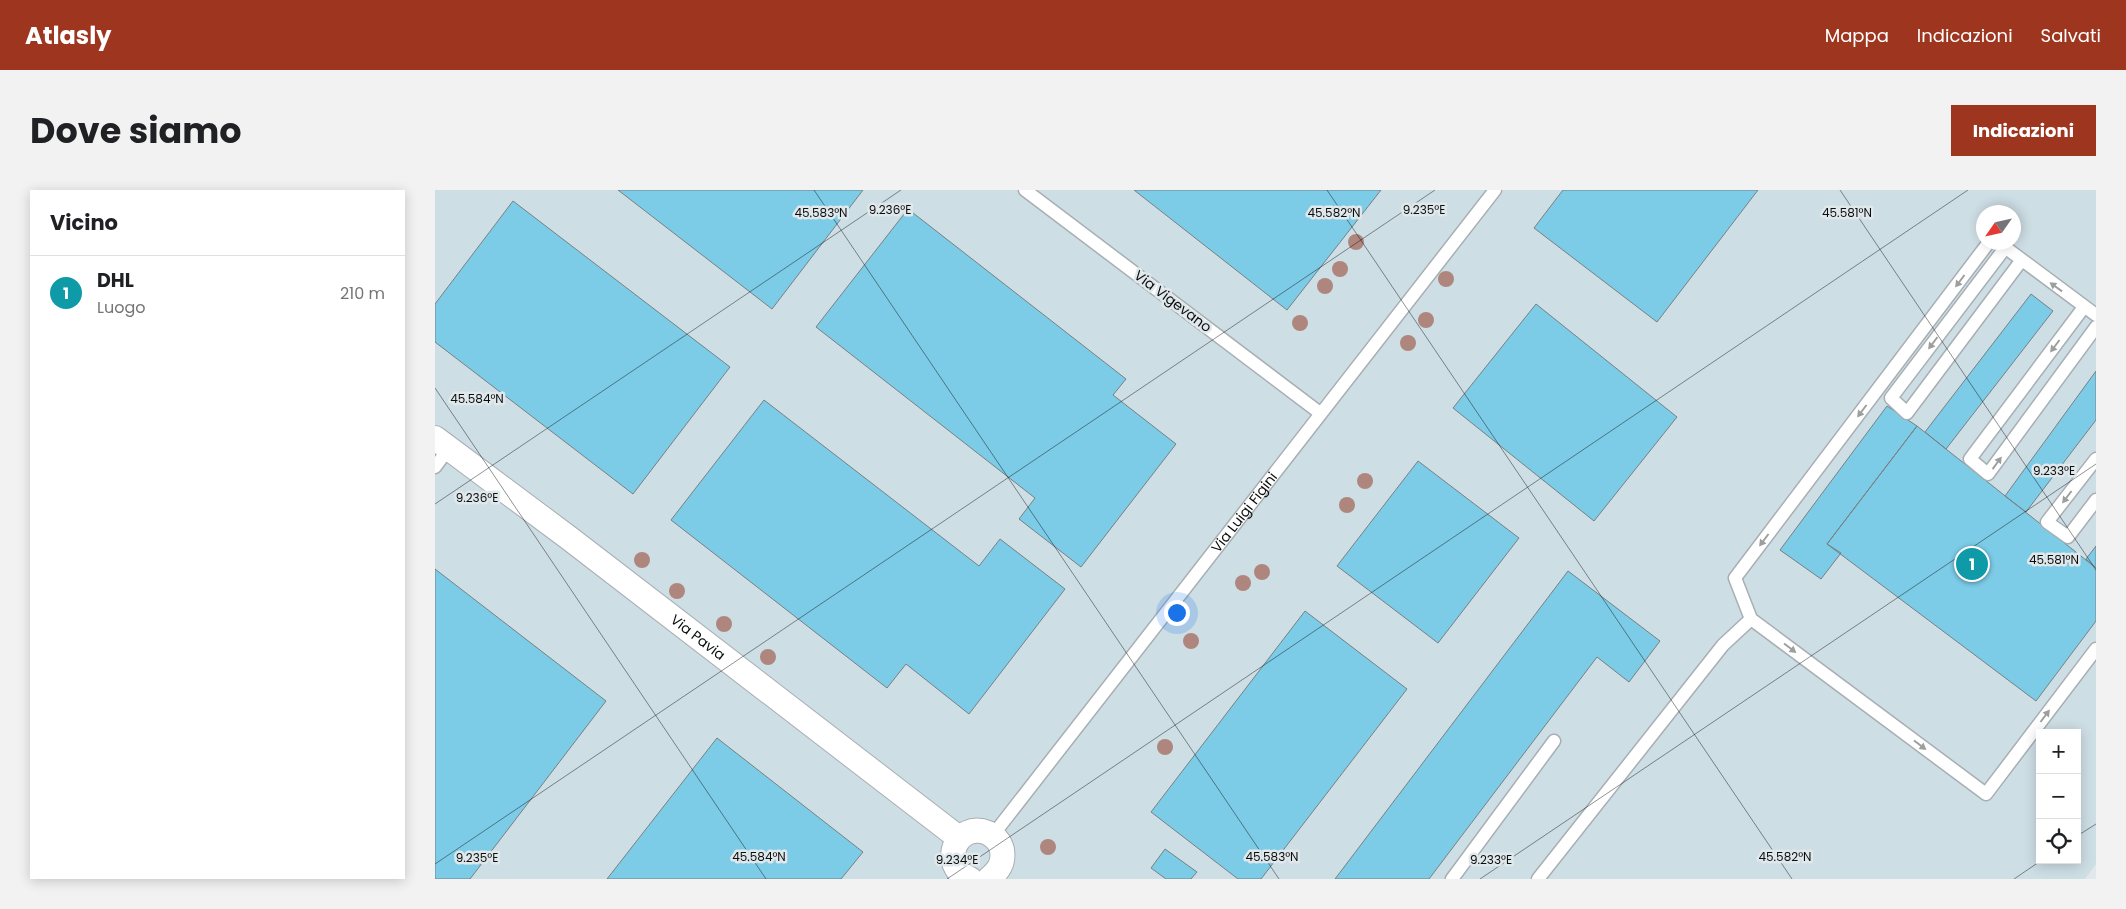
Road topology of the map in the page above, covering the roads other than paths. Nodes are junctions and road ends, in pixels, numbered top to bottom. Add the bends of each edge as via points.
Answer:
1 (1025, 190) edge
2 (1490, 192) edge
3 (1983, 250) edge
4 (1998, 250) edge
5 (2008, 250) edge
6 (2021, 261) junction
7 (2084, 307) junction
8 (2096, 315) edge
9 (2096, 327) edge
10 (1320, 413) junction
11 (440, 451) edge
12 (2096, 458) edge
13 (2096, 500) edge
14 (1751, 619) junction
15 (2096, 649) edge
16 (1554, 741) dead end
17 (993, 835) junction
18 (959, 838) junction
19 (999, 876) edge
20 (964, 878) edge
21 (1452, 879) edge
22 (1538, 879) edge

1 - 10 lane, Via Vigevano
2 - 10 lane, Via Luigi Figini
3 -> 14 lane via 1735,578
4 -> 6 lane via 1891,398 1907,413
5 - 6 lane
7 -> 6 lane
7 - 8 lane
7 -> 9 lane via 1970,460 1988,474
10 - 17 lane, Via Luigi Figini
11 - 18 street, Via Pavia via 577,544
12 -> 13 lane via 2047,522 2068,537
14 -> 15 lane via 1986,794
14 - 22 lane via 1723,645
16 - 21 lane
17 - 18 street via 982,830
17 - 19 street via 1001,845 1003,858
18 - 20 street via 953,851 954,865

